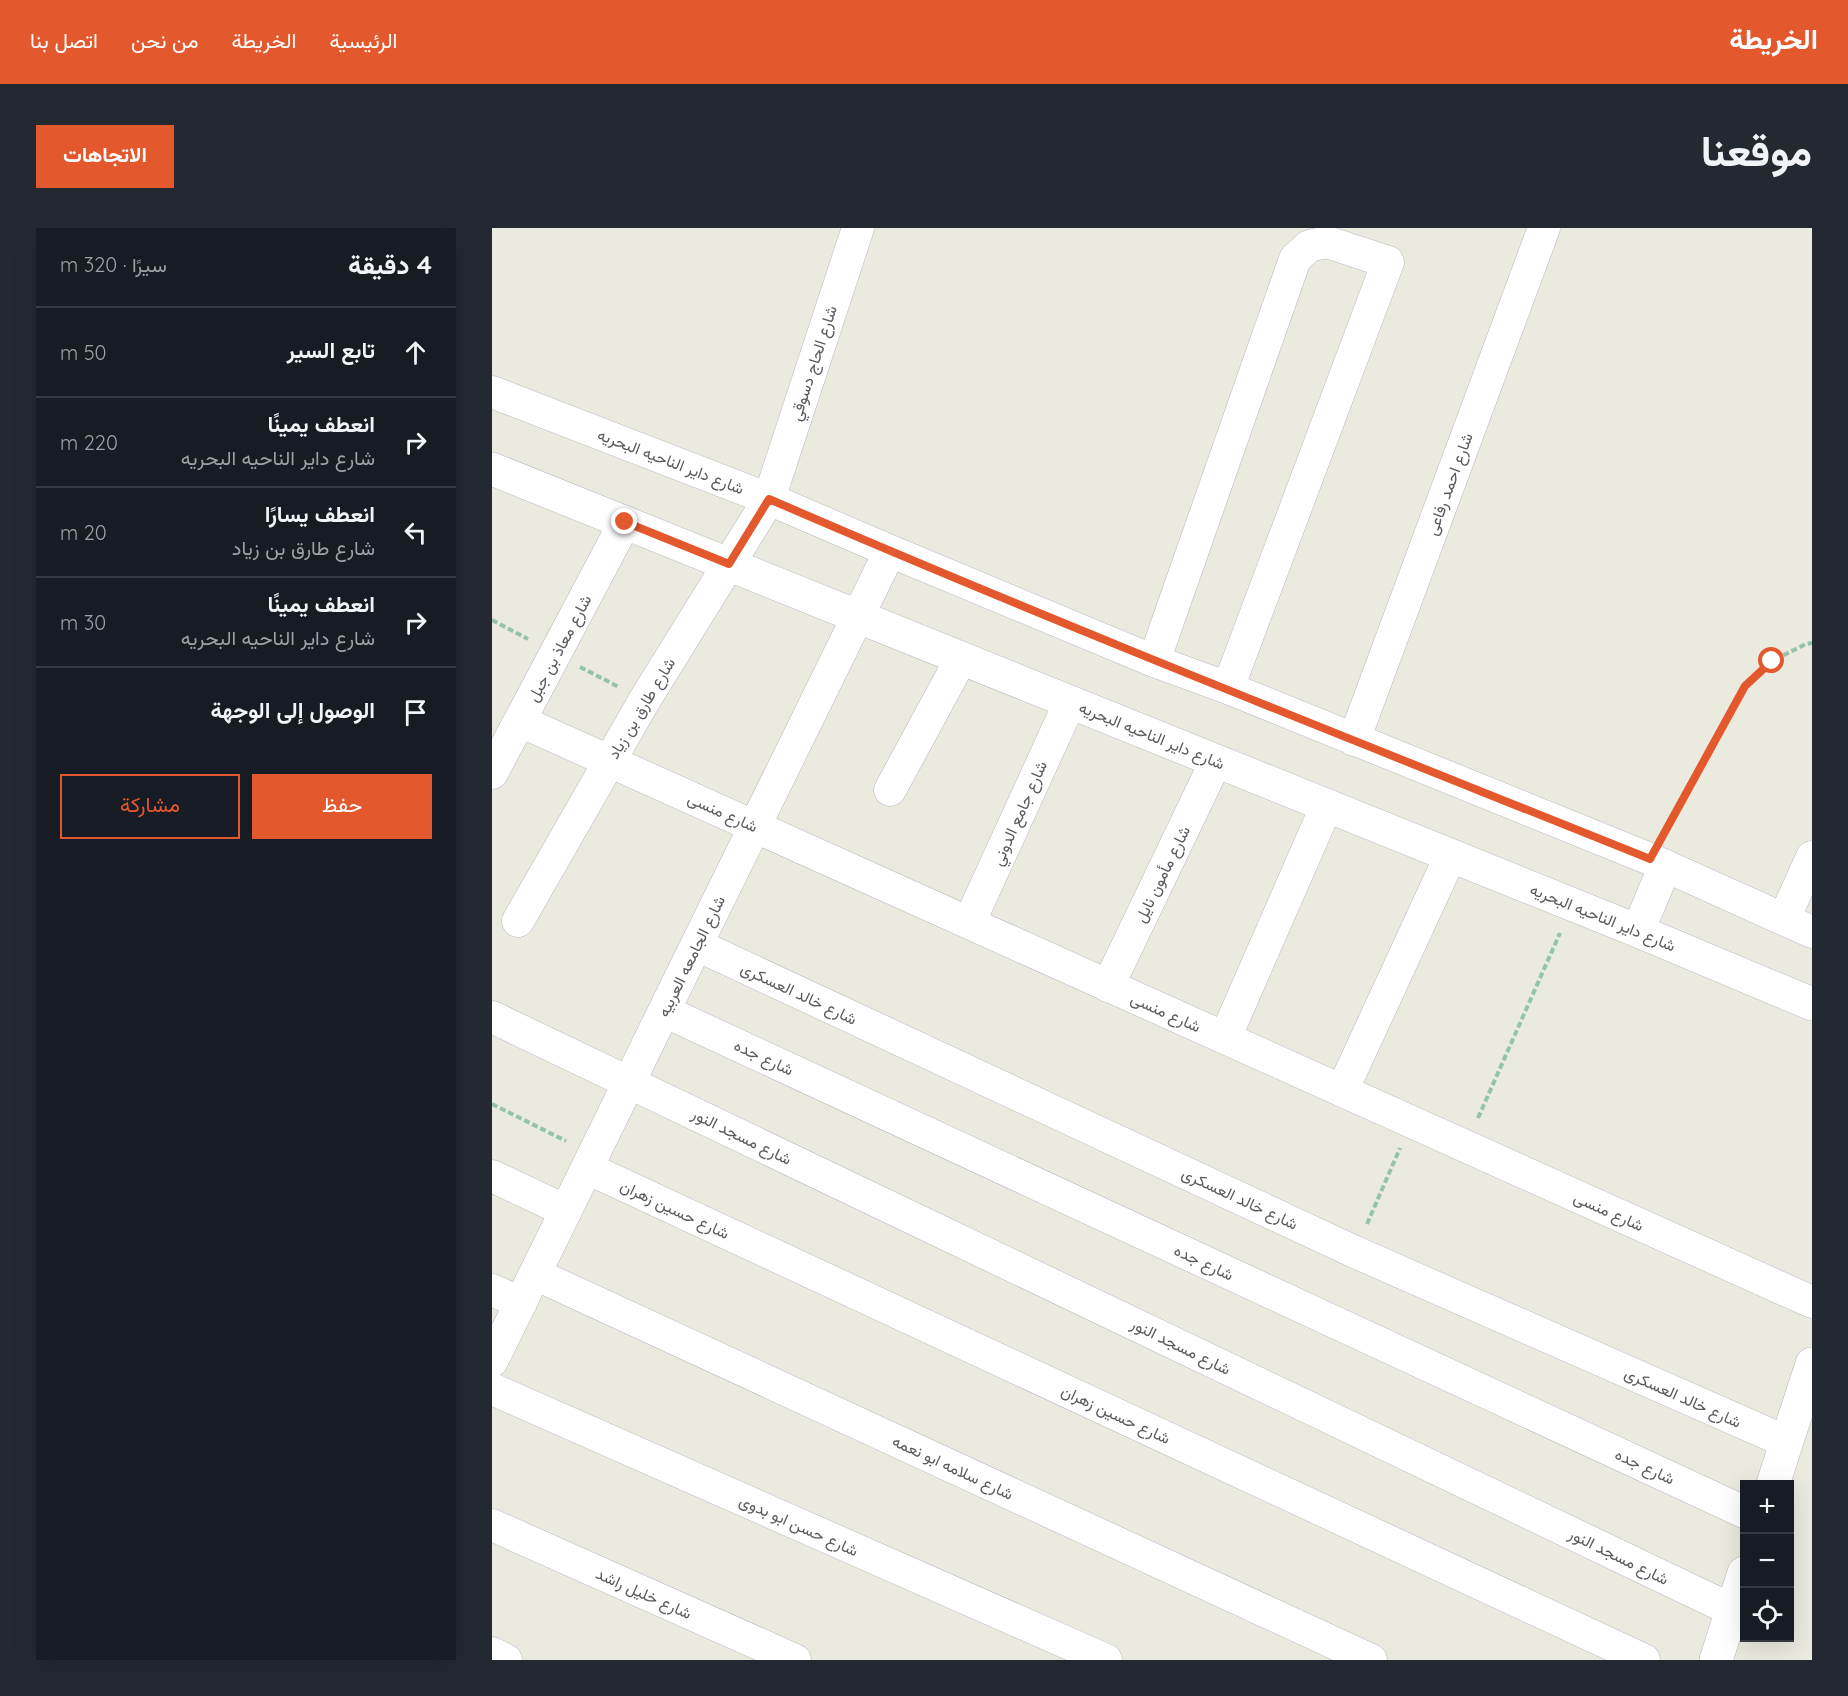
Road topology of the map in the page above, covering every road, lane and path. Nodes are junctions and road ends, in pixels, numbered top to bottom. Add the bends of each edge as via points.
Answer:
1 (858, 228) edge
2 (1544, 228) edge
3 (492, 392) edge
4 (494, 475) edge
5 (769, 499) junction
6 (625, 522) junction
7 (890, 551) junction
8 (729, 564) junction
9 (858, 617) junction
10 (1812, 643) edge
11 (961, 659) junction
12 (1154, 661) junction
13 (1228, 688) junction
14 (1070, 702) junction
15 (520, 721) junction
16 (1354, 740) junction
17 (610, 761) junction
18 (1216, 761) junction
19 (492, 773) edge
20 (890, 790) dead end
21 (1327, 805) junction
22 (754, 826) junction
23 (1451, 855) junction
24 (1812, 857) edge
25 (1658, 862) junction
26 (1573, 904) junction
27 (1784, 920) junction
28 (518, 921) dead end
29 (969, 923) junction
30 (1638, 931) junction
31 (1812, 932) edge
32 (697, 945) junction
33 (1108, 986) junction
34 (1812, 1004) edge
35 (664, 1011) junction
36 (492, 1017) edge
37 (1225, 1038) junction
38 (629, 1082) junction
39 (1342, 1091) junction
40 (492, 1104) edge
41 (1412, 1122) junction
42 (1465, 1146) junction
43 (590, 1161) junction
44 (492, 1176) edge
45 (566, 1211) junction
46 (1354, 1252) junction
47 (535, 1274) junction
48 (492, 1290) edge
49 (1812, 1302) edge
50 (521, 1303) junction
51 (492, 1361) edge
52 (1812, 1364) edge
53 (492, 1389) edge
54 (1787, 1442) junction
55 (1775, 1480) edge
56 (1740, 1510) edge
57 (492, 1526) edge
58 (1740, 1585) edge
59 (1732, 1610) junction
60 (492, 1653) edge
61 (506, 1660) edge
62 (795, 1660) edge
63 (1107, 1660) edge
64 (1371, 1660) edge
65 (1644, 1660) edge
66 (1716, 1660) edge

1 - 5 street, شارع الحاج دسوقي
2 - 16 street, شارع احمد رفاعى
3 - 5 street, شارع داير الناحيه البحريه
4 - 6 street, شارع داير الناحيه البحريه
5 - 7 street, شارع داير الناحيه البحريه
5 - 8 street, شارع طارق بن زياد
6 - 8 street, شارع داير الناحيه البحريه
6 - 15 street, شارع معاذ بن جبل
7 - 9 street, شارع الجامعه العربيه
7 - 12 street, شارع داير الناحيه البحريه
8 - 9 street, شارع داير الناحيه البحريه
8 - 17 street, شارع طارق بن زياد
9 - 11 street, شارع داير الناحيه البحريه
9 - 22 street, شارع الجامعه العربيه
10 - 25 path via 1772,661 1745,686
11 - 14 street, شارع داير الناحيه البحريه
11 - 20 street
12 - 13 street, شارع داير الناحيه البحريه
12 - 13 street via 1295,259 1309,246 1327,242 1388,262
13 - 16 street, شارع داير الناحيه البحريه
14 - 18 street, شارع داير الناحيه البحريه
14 - 29 street, شارع جامع الدوني
15 - 17 street, شارع منسى
15 - 19 street, شارع معاذ بن جبل
16 - 25 street, شارع داير الناحيه البحريه
17 - 22 street, شارع منسى
17 - 28 street, شارع طارق بن زياد
18 - 21 street, شارع داير الناحيه البحريه
18 - 33 street, شارع مأمون نايل
21 - 23 street, شارع داير الناحيه البحريه
21 - 37 street
22 - 29 street, شارع منسى
22 - 32 street, شارع الجامعه العربيه
23 - 26 street, شارع داير الناحيه البحريه
23 - 39 street
24 - 27 street
25 - 27 street, شارع داير الناحيه البحريه
25 - 30 street
26 - 30 street, شارع داير الناحيه البحريه
26 - 42 path
27 - 31 street, شارع داير الناحيه البحريه
29 - 33 street, شارع منسى
30 - 34 street, شارع داير الناحيه البحريه
32 - 35 street, شارع الجامعه العربيه
32 - 46 street, شارع خالد العسكرى
33 - 37 street, شارع منسى
35 - 38 street, شارع الجامعه العربيه
35 - 56 street, شارع جده
36 - 38 street, شارع مسجد النور
37 - 39 street, شارع منسى
38 - 43 street, شارع الجامعه العربيه
38 - 59 street, شارع مسجد النور
39 - 41 street, شارع منسى
40 - 43 path
41 - 42 street, شارع منسى
41 - 46 path
42 - 49 street, شارع منسى
43 - 45 street, شارع الجامعه العربيه
43 - 65 street, شارع حسين زهران
44 - 45 street
45 - 47 street, شارع الجامعه العربيه
46 - 54 street, شارع خالد العسكرى
47 - 50 street, شارع الجامعه العربيه
47 - 64 street, شارع سلامه ابو نعمه
48 - 50 street
50 - 51 street, شارع الجامعه العربيه
52 - 54 street
53 - 63 street, شارع حسن ابو بدوى
54 - 55 street
57 - 62 street, شارع خليل راشد
58 - 59 street
59 - 66 street
60 - 61 street

